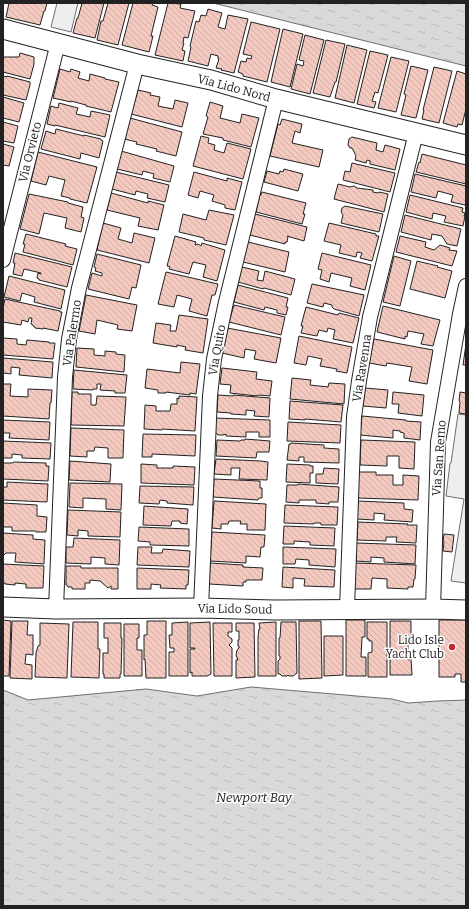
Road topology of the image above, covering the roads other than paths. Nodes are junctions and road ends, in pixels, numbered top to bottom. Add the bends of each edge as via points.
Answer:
1 (3, 29) edge
2 (58, 43) junction
3 (137, 64) junction
4 (276, 99) junction
5 (416, 133) junction
6 (466, 145) edge
7 (3, 260) edge
8 (466, 286) edge
9 (3, 607) edge
10 (201, 608) junction
11 (56, 609) junction
12 (433, 609) junction
13 (347, 610) junction
14 (466, 610) edge

1 - 2 street, Via Lido Nord
2 - 3 street, Via Lido Nord
2 - 7 street, Via Orvieto
3 - 4 street, Via Lido Nord via 211,80
3 - 11 street, Via Palermo via 79,288 70,338 65,377
4 - 5 street, Via Lido Nord
4 - 10 street, Via Quito via 214,359 210,396
5 - 6 street, Via Lido Nord
5 - 13 street, Via Ravenna via 370,317 358,388 354,417
8 - 12 street, Via San Remo via 438,442
9 - 11 street, Via Lido Soud
10 - 11 street, Via Lido Soud
10 - 13 street, Via Lido Soud
12 - 13 street, Via Lido Soud
12 - 14 street, Via Lido Soud

